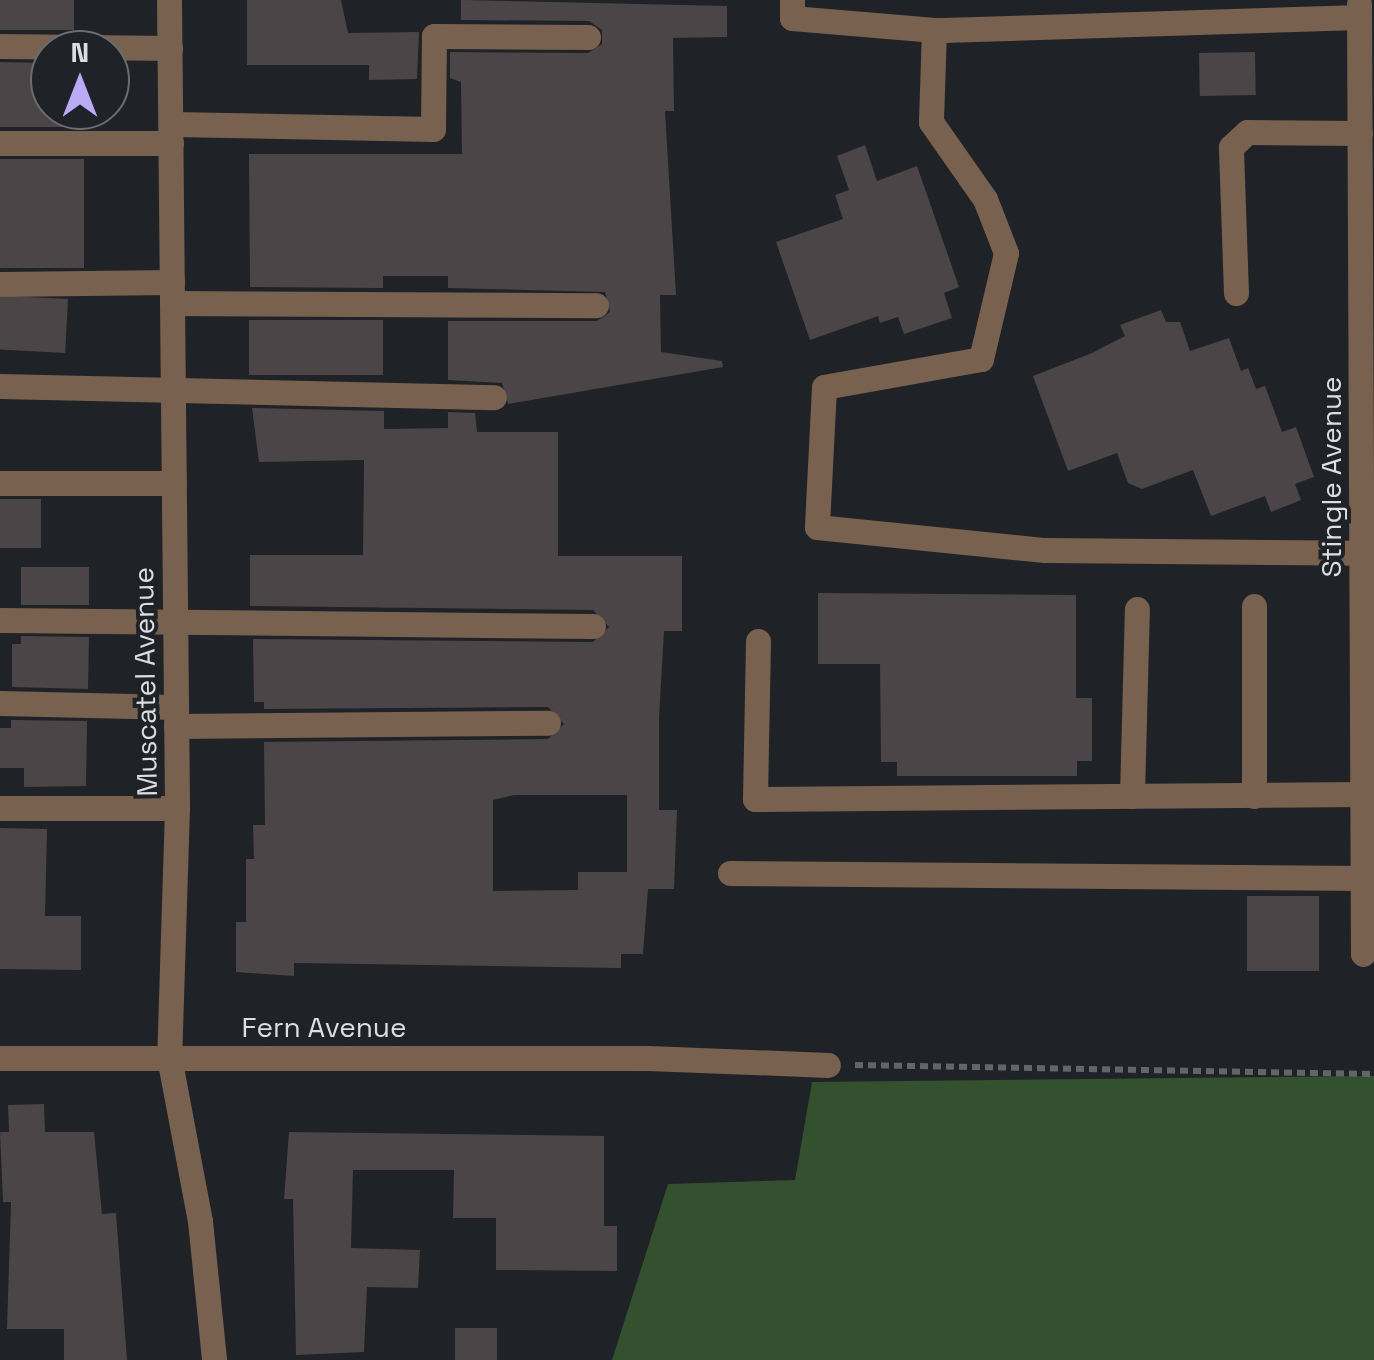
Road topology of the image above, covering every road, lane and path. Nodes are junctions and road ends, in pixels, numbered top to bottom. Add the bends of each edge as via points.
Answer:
1 (170, 0) edge
2 (792, 0) edge
3 (1359, 8) edge
4 (934, 30) junction
5 (588, 37) dead end
6 (0, 46) edge
7 (170, 48) junction
8 (1360, 132) junction
9 (170, 134) junction
10 (0, 143) edge
11 (0, 284) edge
12 (172, 292) junction
13 (1236, 293) dead end
14 (596, 304) dead end
15 (0, 386) edge
16 (172, 387) junction
17 (494, 398) dead end
18 (0, 483) edge
19 (174, 483) junction
20 (1366, 538) edge
21 (1254, 606) dead end
22 (1137, 609) dead end
23 (175, 619) junction
24 (0, 620) edge
25 (593, 626) dead end
26 (758, 641) dead end
27 (0, 703) edge
28 (176, 717) junction
29 (548, 724) dead end
30 (1363, 794) junction
31 (1132, 796) junction
32 (1254, 796) junction
33 (0, 808) edge
34 (177, 808) junction
35 (730, 873) dead end
36 (1363, 878) junction
37 (1363, 954) dead end
38 (169, 1057) junction
39 (0, 1058) edge
40 (828, 1065) joint
41 (1374, 1074) edge
42 (214, 1360) edge

1 - 7 street, Muscatel Avenue
2 - 4 street via 792,18
3 - 4 street
3 - 8 street, Stingle Avenue
4 - 20 street via 931,122 985,199 1006,254 981,359 824,387 817,527 1045,550
5 - 9 street via 434,36 433,129
6 - 7 street
7 - 9 street, Muscatel Avenue
8 - 13 street via 1248,132 1232,147
8 - 20 street, Stingle Avenue
9 - 10 street
9 - 12 street, Muscatel Avenue
11 - 12 street
12 - 14 street
12 - 16 street, Muscatel Avenue
15 - 16 street
16 - 17 street
16 - 19 street, Muscatel Avenue
18 - 19 street
19 - 23 street, Muscatel Avenue
20 - 30 street, Stingle Avenue
21 - 32 street
22 - 31 street
23 - 24 street
23 - 25 street
23 - 28 street, Muscatel Avenue
26 - 31 street via 755,799
27 - 28 street
28 - 29 street
28 - 34 street, Muscatel Avenue
30 - 32 street
30 - 36 street, Stingle Avenue
31 - 32 street
33 - 34 street
34 - 38 street, Muscatel Avenue
35 - 36 street
36 - 37 street, Stingle Avenue
38 - 39 street, Fern Avenue
38 - 40 street, Fern Avenue
38 - 42 street, Muscatel Avenue via 200,1221
40 - 41 path

